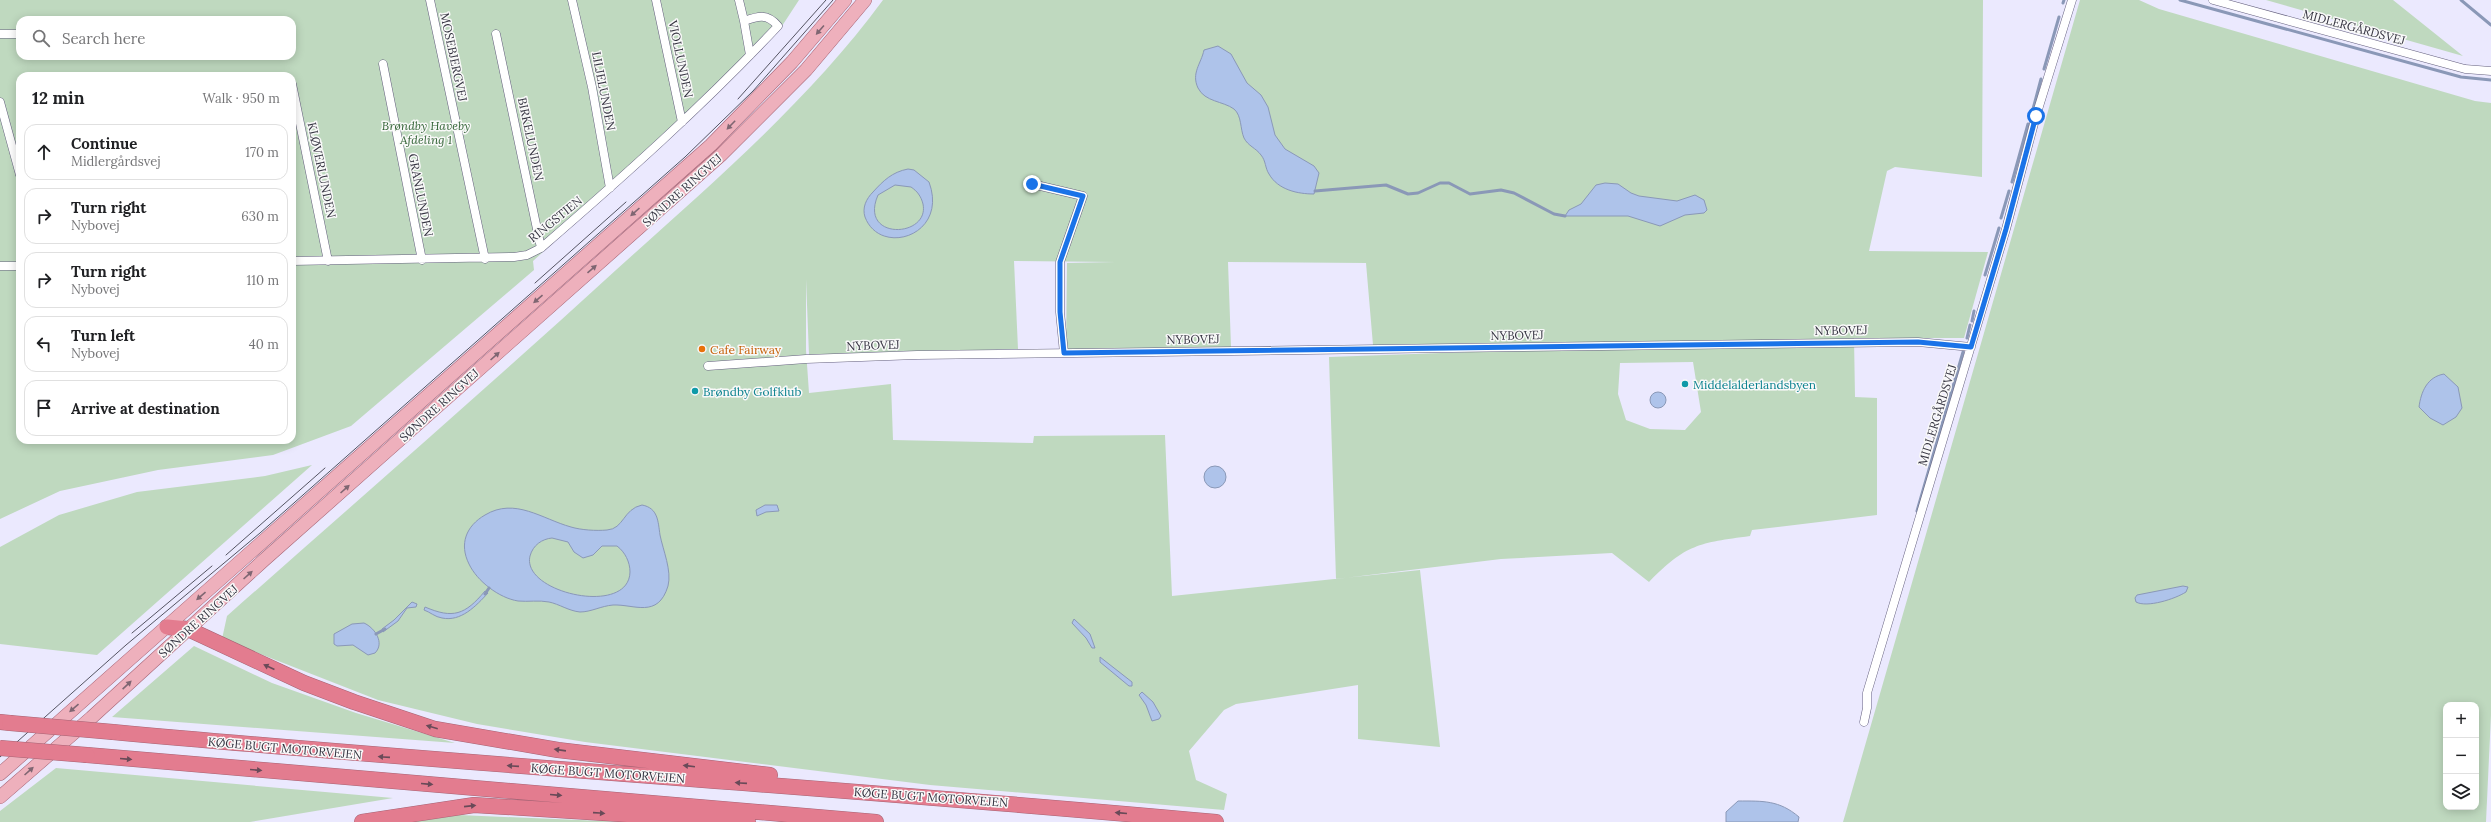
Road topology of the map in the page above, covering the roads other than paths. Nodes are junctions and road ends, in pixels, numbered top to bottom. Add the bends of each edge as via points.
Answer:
1 (430, 0) edge
2 (572, 0) edge
3 (656, 0) edge
4 (738, 0) edge
5 (845, 0) edge
6 (865, 0) edge
7 (2072, 0) edge
8 (2213, 0) edge
9 (744, 21) junction
10 (0, 34) edge
11 (16, 34) edge
12 (496, 34) dead end
13 (750, 55) junction
14 (383, 64) dead end
15 (2491, 71) edge
16 (0, 102) edge
17 (296, 104) edge
18 (682, 122) junction
19 (16, 160) edge
20 (1032, 184) dead end
21 (610, 188) junction
22 (541, 248) junction
23 (485, 259) junction
24 (422, 260) junction
25 (328, 261) junction
26 (296, 262) edge
27 (0, 266) edge
28 (16, 266) edge
29 (1971, 347) junction
30 (1064, 353) junction
31 (708, 366) dead end
32 (167, 627) junction
33 (188, 629) junction
34 (1864, 722) dead end
35 (5, 723) edge
36 (0, 748) edge
37 (0, 774) edge
38 (0, 797) edge
39 (964, 799) junction
40 (362, 822) edge
41 (748, 822) edge
42 (876, 822) edge
43 (1216, 822) edge

1 - 23 street, MOSEBJERGVEJ
2 - 21 street, LILJELUNDEN via 592,87
3 - 18 street, VIOLLUNDEN
4 - 9 street
5 -> 32 main road, SØNDRE RINGVEJ via 792,62 711,145
33 -> 6 main road, SØNDRE RINGVEJ via 721,155 806,70
7 - 29 street, MIDLERGÅRDSVEJ via 2036,116
8 - 15 street, MIDLERGÅRDSVEJ via 2465,69
9 - 13 street
9 - 13 street, RINGSTIEN via 763,16 772,19 778,26
10 - 11 street
12 - 22 street, BIRKELUNDEN
13 - 18 street, RINGSTIEN
14 - 24 street, GRANLUNDEN
16 - 19 street
17 - 25 street, KLØVERLUNDEN
18 - 21 street, RINGSTIEN
20 - 30 street via 1083,196 1060,262 1060,312
21 - 22 street, RINGSTIEN
22 - 23 street, RINGSTIEN via 528,255 514,258
23 - 24 street, RINGSTIEN
24 - 25 street, RINGSTIEN
25 - 26 street, RINGSTIEN
27 - 28 street
29 - 30 street, NYBOVEJ via 1918,342
29 - 34 street, MIDLERGÅRDSVEJ via 1867,693
30 - 31 street, NYBOVEJ via 806,359
32 - 33 highway
32 -> 37 main road, SØNDRE RINGVEJ
38 -> 33 main road, SØNDRE RINGVEJ
39 -> 33 highway via 558,750 435,729 304,683
39 -> 35 highway, KØGE BUGT MOTORVEJEN, bridge via 375,756
36 -> 42 highway, KØGE BUGT MOTORVEJEN, bridge
43 -> 39 highway, KØGE BUGT MOTORVEJEN
40 -> 41 highway via 474,805

